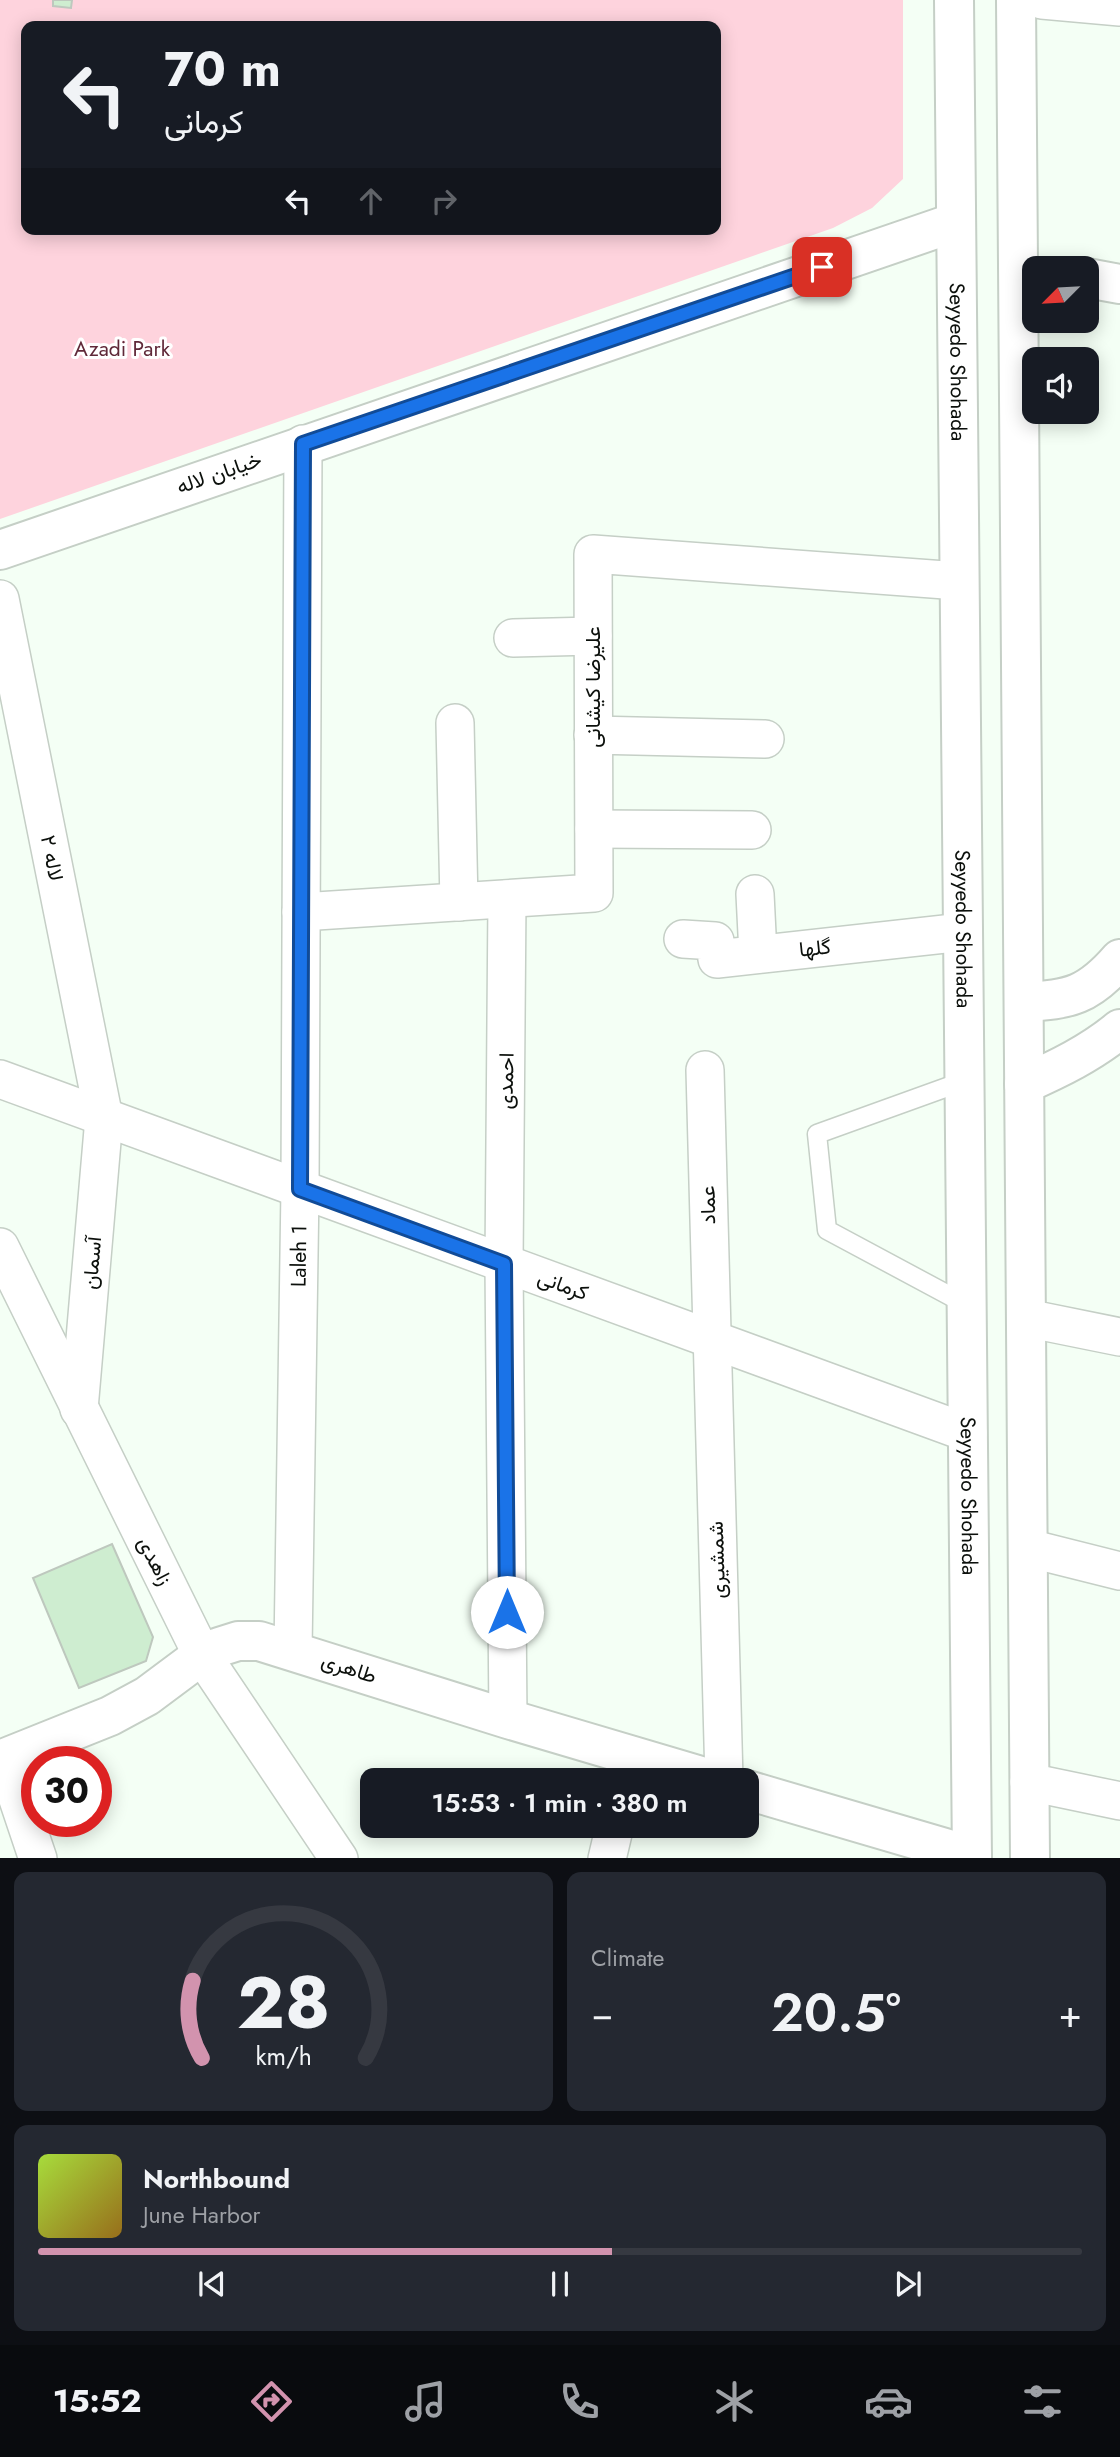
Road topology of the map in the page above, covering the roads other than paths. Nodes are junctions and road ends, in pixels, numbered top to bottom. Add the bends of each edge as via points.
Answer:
1 (1016, 0) edge
2 (1042, 0) edge
3 (1120, 7) edge
4 (949, 11) edge
5 (956, 222) junction
6 (1026, 256) edge
7 (1099, 280) edge
8 (1120, 284) edge
9 (1026, 333) edge
10 (303, 444) junction
11 (0, 550) edge
12 (959, 581) junction
13 (0, 599) edge
14 (593, 636) junction
15 (513, 638) dead end
16 (455, 723) dead end
17 (593, 735) junction
18 (765, 739) dead end
19 (594, 829) junction
20 (752, 831) dead end
21 (755, 894) dead end
22 (507, 899) junction
23 (459, 902) junction
24 (301, 912) junction
25 (963, 932) junction
26 (683, 939) dead end
27 (758, 954) junction
28 (1120, 959) edge
29 (1024, 1002) junction
30 (1120, 1029) edge
31 (705, 1070) dead end
32 (0, 1079) edge
33 (964, 1081) junction
34 (1024, 1084) junction
35 (104, 1118) junction
36 (300, 1189) junction
37 (0, 1247) edge
38 (504, 1264) junction
39 (967, 1305) junction
40 (1026, 1318) junction
41 (1120, 1338) edge
42 (710, 1339) junction
43 (79, 1409) junction
44 (968, 1433) junction
45 (1028, 1548) junction
46 (1120, 1570) edge
47 (293, 1650) junction
48 (202, 1656) junction
49 (508, 1718) junction
50 (2, 1759) edge
51 (628, 1767) edge
52 (724, 1768) edge
53 (1029, 1782) junction
54 (759, 1794) edge
55 (1120, 1801) edge
56 (612, 1838) edge
57 (972, 1857) edge
58 (38, 1858) edge
59 (339, 1858) edge
60 (607, 1858) edge
61 (1030, 1858) edge

1 - 6 main road
2 - 3 street
4 - 5 main road, Seyyedo Shohada
5 - 10 main road, خیابان لاله
5 - 12 main road, Seyyedo Shohada
7 - 8 main road
9 - 29 main road
10 - 11 main road, خیابان لاله
10 - 24 street, Laleh 1
12 - 14 street, علیرضا کیشانی via 593,554
12 - 25 main road, Seyyedo Shohada
13 - 35 street, لاله ۲
14 - 15 street
14 - 17 street, علیرضا کیشانی
16 - 23 street
17 - 18 street
17 - 19 street, علیرضا کیشانی
19 - 20 street
19 - 22 street, علیرضا کیشانی via 594,893
21 - 27 street
22 - 23 street, علیرضا کیشانی
22 - 38 street, احمدی
23 - 24 street, علیرضا کیشانی
24 - 36 street, Laleh 1
25 - 27 street, گلها
25 - 33 main road, Seyyedo Shohada
26 - 27 street, گلها via 715,941 717,959
28 - 29 main road via 1102,979 1078,994
29 - 34 main road
30 - 34 main road via 1067,1064
31 - 42 street, عماد
32 - 35 street, کرمانی
33 - 39 main road, Seyyedo Shohada
33 - 39 lane via 817,1134 827,1230
34 - 40 main road
35 - 36 street, کرمانی
35 - 43 street, آسمان
36 - 38 street, کرمانی
36 - 47 street, Laleh 1
37 - 43 street, زاهدی
38 - 42 street, کرمانی
38 - 49 street, احمدی
39 - 40 main road
39 - 44 main road, Seyyedo Shohada
40 - 41 street
40 - 45 main road
42 - 44 street, کرمانی
42 - 52 street, شمشیری
43 - 48 street, زاهدی
44 - 57 main road, Seyyedo Shohada
45 - 46 street
45 - 53 main road
47 - 48 main road, طاهری via 238,1641
47 - 49 main road, طاهری
48 - 50 main road, طاهری via 110,1716
48 - 59 street, زاهدی
49 - 51 main road, طاهری
50 - 58 street
53 - 55 street
53 - 61 main road
54 - 57 main road
56 - 60 street

